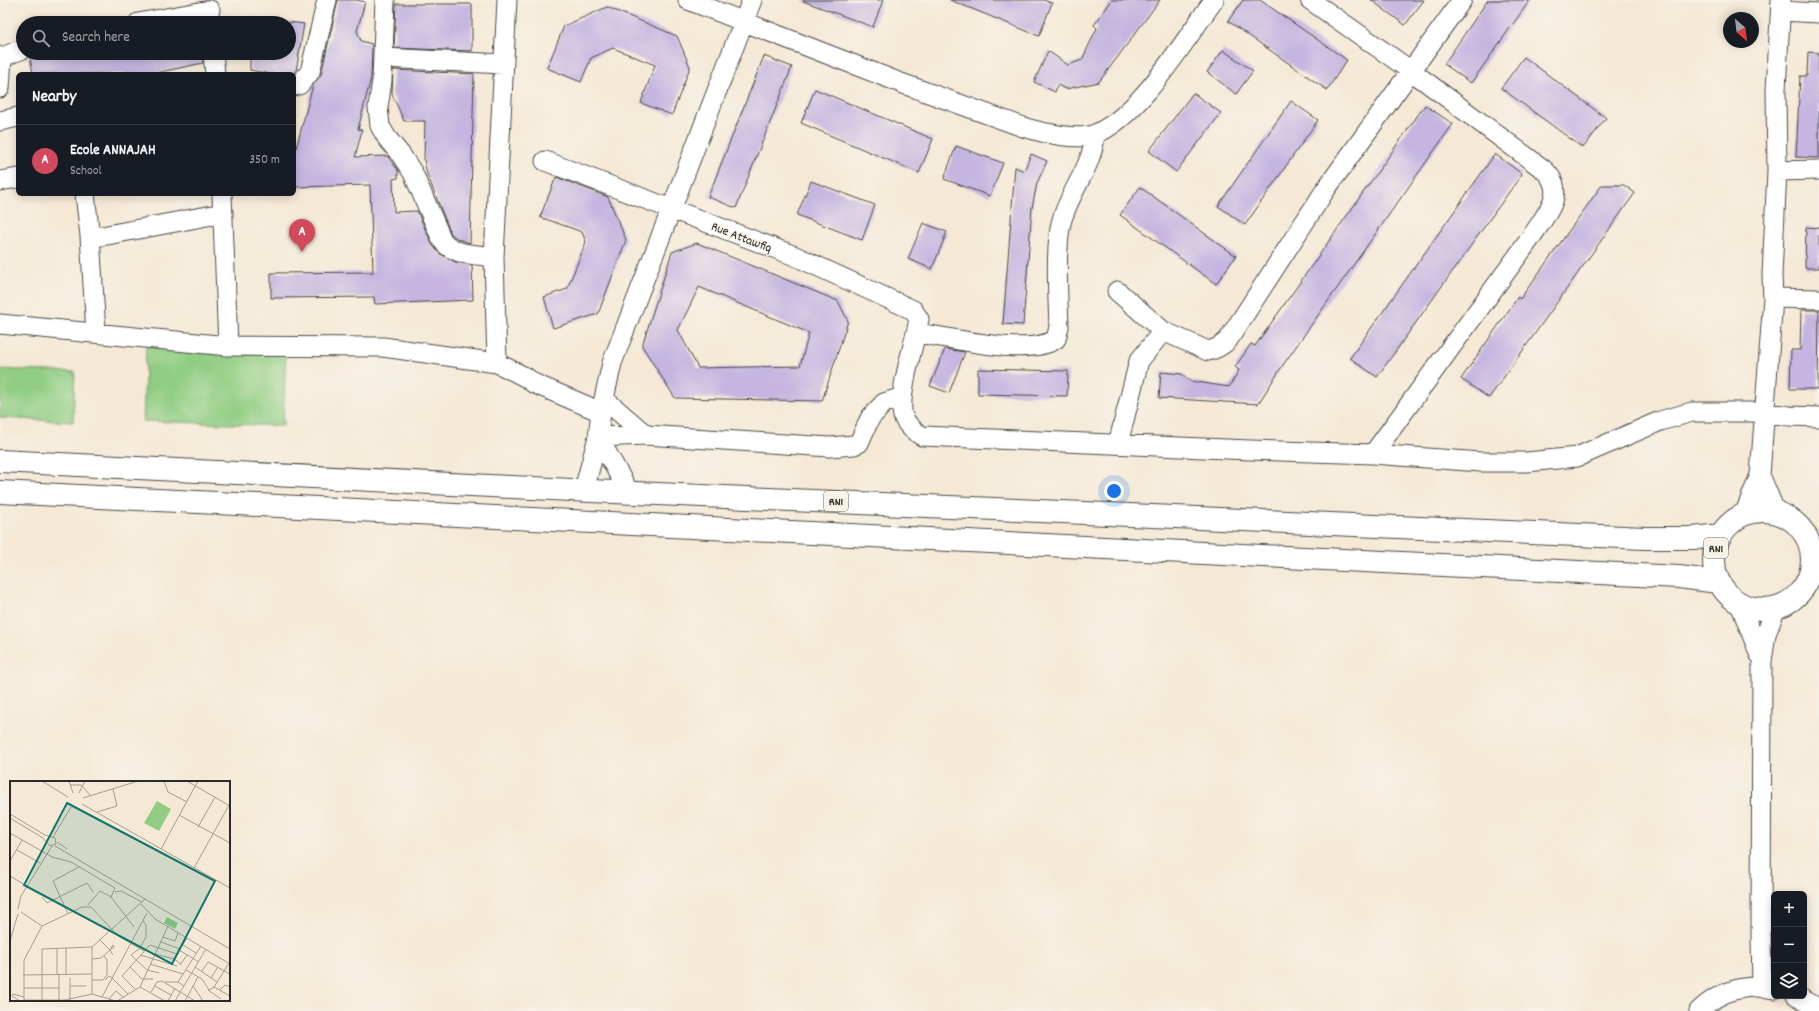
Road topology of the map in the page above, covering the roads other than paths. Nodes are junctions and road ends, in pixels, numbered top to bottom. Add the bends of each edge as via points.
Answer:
1 (327, 0) edge
2 (385, 0) edge
3 (507, 0) edge
4 (688, 0) edge
5 (752, 0) edge
6 (1214, 0) edge
7 (1310, 0) edge
8 (1462, 0) edge
9 (1781, 5) edge
10 (211, 11) edge
11 (1819, 13) edge
12 (181, 16) edge
13 (744, 22) junction
14 (16, 51) edge
15 (1, 56) edge
16 (383, 58) junction
17 (214, 60) edge
18 (504, 64) junction
19 (1410, 70) junction
20 (215, 72) edge
21 (296, 85) edge
22 (0, 88) edge
23 (16, 117) edge
24 (0, 121) edge
25 (1095, 135) junction
26 (545, 161) dead end
27 (1819, 170) edge
28 (1777, 171) junction
29 (16, 178) edge
30 (0, 181) edge
31 (85, 196) edge
32 (222, 196) edge
33 (672, 210) junction
34 (223, 213) junction
35 (90, 236) junction
36 (494, 257) junction
37 (1117, 291) dead end
38 (1772, 298) junction
39 (1819, 298) edge
40 (0, 324) edge
41 (1163, 331) junction
42 (96, 333) junction
43 (916, 333) junction
44 (228, 346) junction
45 (497, 363) junction
46 (902, 397) junction
47 (602, 406) junction
48 (1764, 412) junction
49 (1819, 417) edge
50 (646, 435) junction
51 (598, 437) junction
52 (1118, 444) junction
53 (1374, 454) junction
54 (0, 461) edge
55 (1760, 475) junction
56 (584, 490) junction
57 (0, 492) edge
58 (629, 492) junction
59 (1776, 513) junction
60 (1744, 515) junction
61 (1811, 535) edge
62 (1720, 536) junction
63 (1718, 582) junction
64 (1810, 590) edge
65 (1740, 604) junction
66 (1776, 608) junction
67 (1762, 662) junction
68 (1768, 988) edge
69 (1802, 999) edge
70 (1699, 1011) edge
71 (1817, 1011) edge

1 - 21 street via 310,72
2 - 16 street
3 - 18 street
4 - 13 street
5 - 13 street
6 - 25 street via 1147,92 1112,124
7 - 19 street
8 - 19 street
9 - 11 street
9 - 28 street via 1776,90
10 - 12 street
13 - 25 street via 1026,128 1062,135
13 - 33 street
14 - 15 street
15 - 22 street
16 - 18 street
16 - 36 street via 378,107 380,126 413,173 442,240 452,250
17 - 20 street
18 - 36 street
19 - 41 street via 1326,189 1228,340 1215,350 1208,351
19 - 53 street via 1543,169 1551,176 1556,193 1553,203 1530,239
23 - 24 street
25 - 43 street via 1088,162 1062,222 1059,250 1059,326 1056,339 1050,343 1030,346 1001,346
26 - 33 street, Rue Attawfiq
27 - 28 street
28 - 38 street
29 - 30 street
31 - 35 street
32 - 34 street
33 - 43 street, Rue Attawfiq via 795,256 900,303 916,313 919,319
33 - 47 street via 612,363
34 - 35 street via 102,236
34 - 44 street
35 - 42 street
36 - 45 street
37 - 41 street
38 - 39 street
38 - 48 street
40 - 42 street
41 - 52 street via 1139,361
42 - 44 street
43 - 46 street
44 - 45 street via 383,347
45 - 47 street via 527,378 533,384
46 - 50 street via 884,403 870,418 862,438 854,445 830,447
46 - 52 street via 903,416 913,431 922,436
47 - 50 street
47 - 51 street
48 - 49 street
48 - 53 street via 1683,414 1660,421 1595,451 1568,459 1481,462
48 - 55 street
50 - 51 street
51 - 56 street
51 - 58 street
52 - 53 street
54 - 56 highway, RN1
55 - 59 street
55 - 60 street
56 - 58 highway, RN1
57 - 63 highway via 1679,577
58 - 62 highway, RN1 via 1644,538
59 - 60 highway, RN1 via 1765,511
59 - 61 highway, RN1 via 1787,517
60 - 62 highway, RN1 via 1735,520
61 - 64 highway, RN1 via 1812,562 1808,581
62 - 63 highway, RN1 via 1714,558
63 - 65 highway, RN1 via 1724,591
64 - 66 highway, RN1
65 - 66 highway, RN1 via 1757,610
65 - 67 street
66 - 67 street via 1766,634
67 - 68 street via 1761,935
68 - 70 street via 1742,988 1723,994
69 - 71 street

